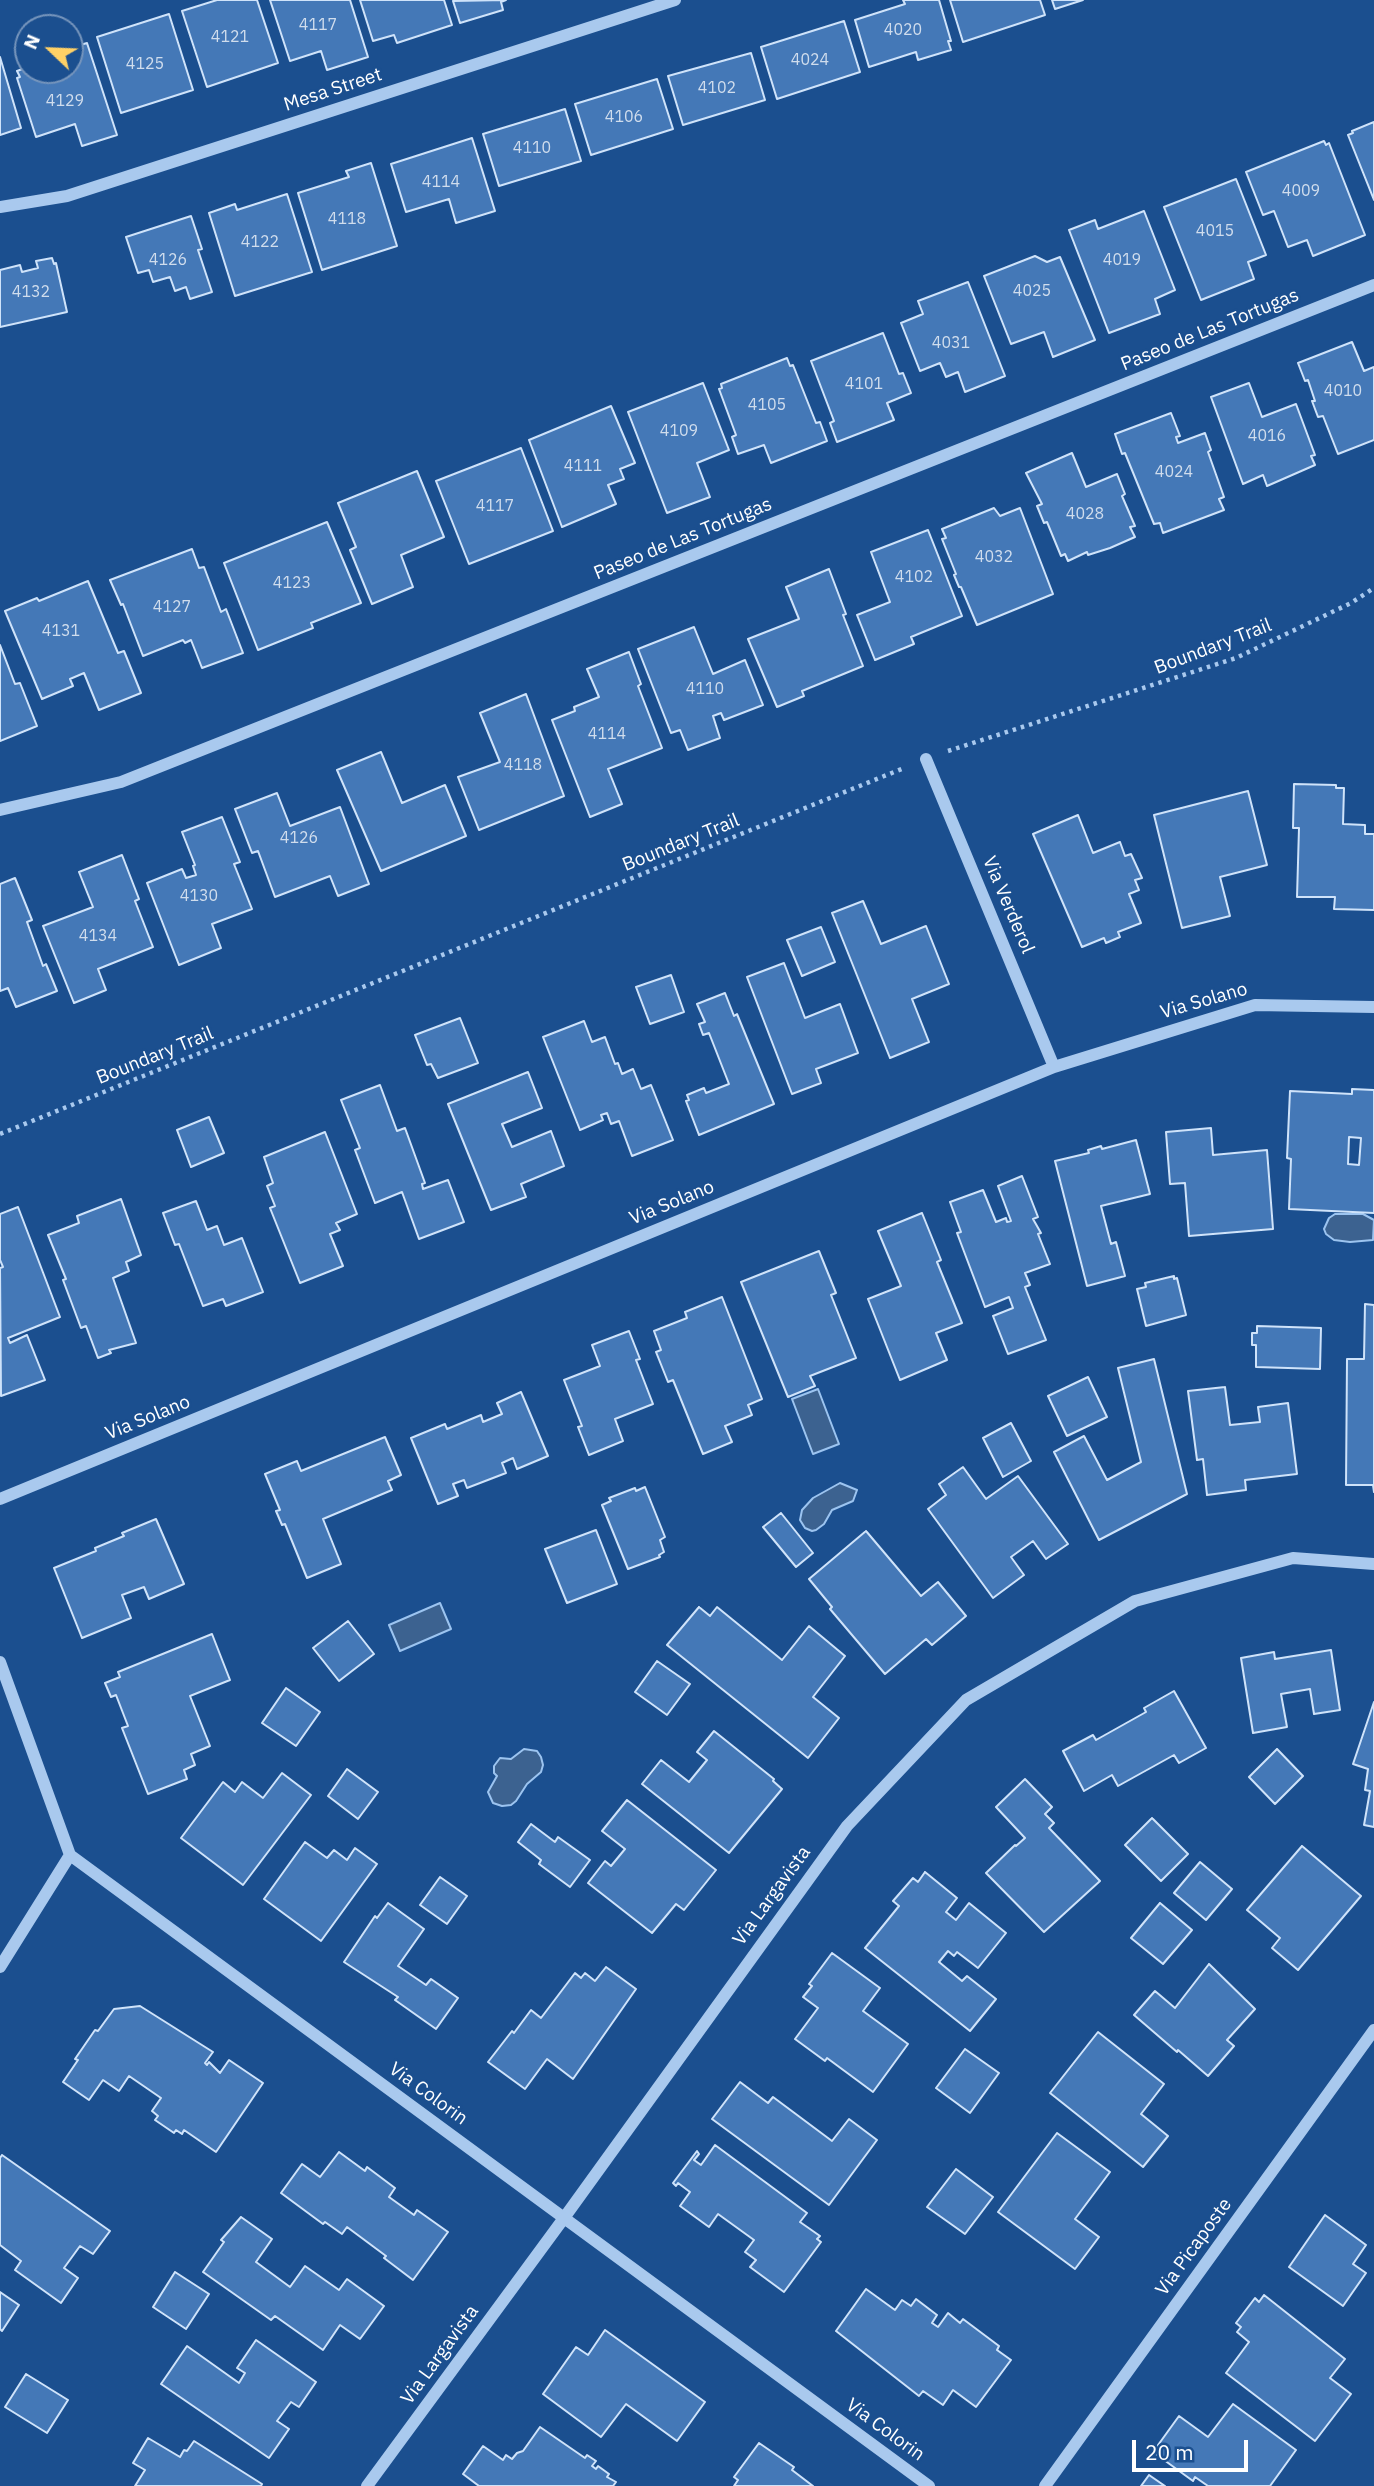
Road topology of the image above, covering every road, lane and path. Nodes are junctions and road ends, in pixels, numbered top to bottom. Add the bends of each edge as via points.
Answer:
1 (675, 0) edge
2 (0, 207) edge
3 (1374, 285) edge
4 (1374, 588) edge
5 (926, 759) junction
6 (0, 810) edge
7 (1374, 1007) edge
8 (1054, 1067) junction
9 (0, 1134) edge
10 (0, 1499) edge
11 (1374, 1564) edge
12 (0, 1662) edge
13 (70, 1855) junction
14 (0, 1967) edge
15 (1374, 2030) edge
16 (564, 2218) junction
17 (368, 2486) edge
18 (929, 2486) edge
19 (1045, 2486) edge

1 - 2 street, Mesa Street via 67,196
3 - 6 street, Paseo de Las Tortugas via 121,782
4 - 5 path, Boundary Trail via 1236,658
5 - 8 street, Via Verderol
5 - 9 path, Boundary Trail
7 - 8 street, Via Solano via 1255,1004
8 - 10 street, Via Solano
11 - 16 street, Via Largavista via 1293,1558 1135,1601 965,1700 846,1826
12 - 13 street
13 - 14 street
13 - 16 street, Via Colorin
15 - 19 street, Via Picaposte
16 - 17 street, Via Largavista
16 - 18 street, Via Colorin

